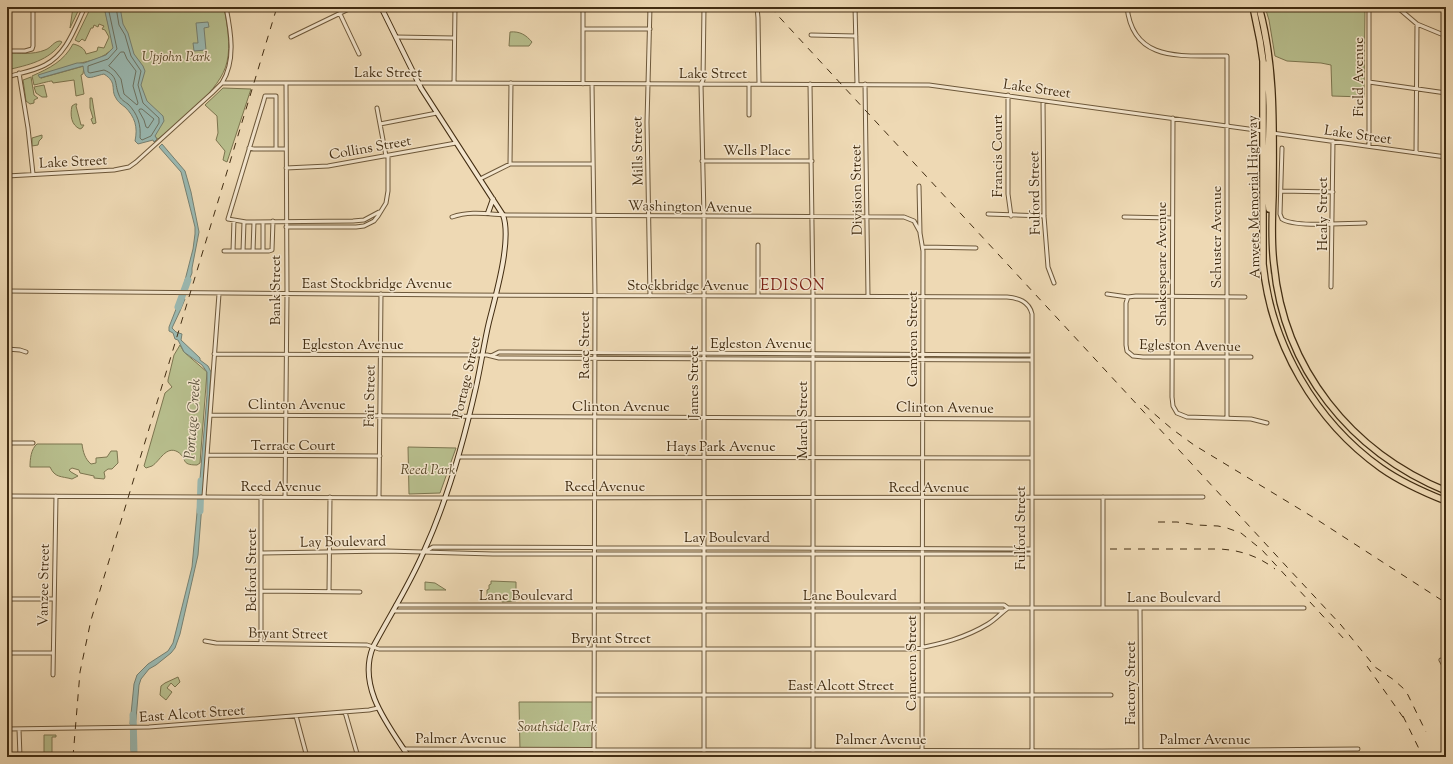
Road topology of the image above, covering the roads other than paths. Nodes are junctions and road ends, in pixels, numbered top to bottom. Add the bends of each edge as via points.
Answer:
1 (33, 7) edge
2 (85, 7) edge
3 (226, 7) edge
4 (353, 7) edge
5 (381, 7) edge
6 (455, 7) edge
7 (583, 7) edge
8 (650, 7) edge
9 (704, 7) edge
10 (756, 7) edge
11 (855, 7) edge
12 (1127, 7) edge
13 (1253, 7) edge
14 (1259, 7) edge
15 (1369, 7) edge
16 (1397, 7) edge
17 (340, 14) junction
18 (1417, 24) junction
19 (583, 29) junction
20 (650, 29) junction
21 (811, 35) dead end
22 (856, 36) junction
23 (1446, 36) edge
24 (291, 37) dead end
25 (396, 37) junction
26 (454, 38) junction
27 (7, 51) edge
28 (359, 54) dead end
29 (19, 73) junction
30 (7, 77) edge
31 (1369, 82) junction
32 (222, 83) junction
33 (286, 83) junction
34 (418, 83) junction
35 (454, 83) junction
36 (511, 83) junction
37 (583, 84) junction
38 (592, 84) junction
39 (648, 84) junction
40 (701, 84) junction
41 (749, 84) junction
42 (759, 84) junction
43 (810, 84) junction
44 (856, 84) junction
45 (866, 84) junction
46 (1417, 89) junction
47 (1446, 93) edge
48 (1008, 95) junction
49 (1043, 101) junction
50 (378, 108) dead end
51 (437, 113) junction
52 (749, 115) dead end
53 (1173, 118) junction
54 (380, 124) junction
55 (1227, 125) junction
56 (1268, 132) junction
57 (1333, 141) junction
58 (456, 143) junction
59 (1369, 146) junction
60 (249, 148) junction
61 (1282, 148) dead end
62 (276, 149) junction
63 (286, 149) junction
64 (1416, 153) junction
65 (387, 156) junction
66 (1446, 157) edge
67 (702, 161) junction
68 (812, 161) junction
69 (510, 164) junction
70 (593, 164) junction
71 (286, 168) junction
72 (32, 174) junction
73 (7, 176) edge
74 (480, 179) junction
75 (919, 186) dead end
76 (1281, 191) junction
77 (1333, 192) junction
78 (493, 199) junction
79 (379, 212) junction
80 (488, 213) junction
81 (988, 214) dead end
82 (503, 215) junction
83 (594, 216) junction
84 (649, 216) junction
85 (1010, 216) junction
86 (1044, 216) junction
87 (452, 217) dead end
88 (704, 217) junction
89 (812, 217) junction
90 (1124, 217) dead end
91 (868, 218) junction
92 (1172, 218) junction
93 (234, 220) junction
94 (273, 221) junction
95 (286, 221) junction
96 (244, 222) junction
97 (254, 222) junction
98 (263, 222) junction
99 (1365, 223) dead end
100 (1333, 224) junction
101 (286, 227) junction
102 (920, 233) junction
103 (758, 245) dead end
104 (923, 247) junction
105 (976, 248) dead end
106 (224, 251) dead end
107 (233, 251) junction
108 (243, 251) junction
109 (254, 251) junction
110 (263, 251) junction
111 (1054, 283) dead end
112 (1332, 288) dead end
113 (7, 291) edge
114 (219, 294) junction
115 (287, 294) junction
116 (381, 294) junction
117 (1107, 294) dead end
118 (496, 295) junction
119 (595, 295) junction
120 (650, 296) junction
121 (704, 296) junction
122 (758, 296) junction
123 (813, 296) junction
124 (868, 296) junction
125 (1173, 296) junction
126 (923, 297) junction
127 (1128, 297) junction
128 (1227, 297) junction
129 (1245, 297) dead end
130 (1023, 301) joint
131 (7, 349) edge
132 (26, 352) dead end
133 (540, 353) junction
134 (595, 353) junction
135 (650, 353) junction
136 (214, 354) junction
137 (704, 354) junction
138 (758, 354) junction
139 (813, 354) junction
140 (868, 354) junction
141 (286, 355) junction
142 (380, 355) junction
143 (923, 355) junction
144 (977, 355) junction
145 (1031, 355) junction
146 (482, 356) junction
147 (491, 356) junction
148 (1172, 357) junction
149 (1227, 357) junction
150 (1251, 357) dead end
151 (539, 358) junction
152 (595, 358) junction
153 (650, 359) junction
154 (704, 359) junction
155 (758, 359) junction
156 (813, 360) junction
157 (867, 360) junction
158 (923, 360) junction
159 (977, 360) junction
160 (1031, 360) junction
161 (210, 415) junction
162 (286, 415) junction
163 (380, 416) junction
164 (469, 416) junction
165 (594, 416) junction
166 (703, 417) junction
167 (1227, 417) junction
168 (813, 418) junction
169 (923, 418) junction
170 (1031, 419) junction
171 (1267, 423) dead end
172 (7, 443) edge
173 (33, 443) dead end
174 (207, 455) junction
175 (286, 456) junction
176 (380, 456) junction
177 (458, 457) junction
178 (594, 457) junction
179 (704, 457) junction
180 (813, 457) junction
181 (922, 458) junction
182 (1032, 458) junction
183 (1446, 491) edge
184 (7, 496) edge
185 (56, 496) junction
186 (202, 496) junction
187 (261, 497) junction
188 (285, 497) junction
189 (330, 497) junction
190 (445, 497) junction
191 (594, 497) junction
192 (1103, 497) junction
193 (1203, 497) dead end
194 (380, 498) junction
195 (704, 498) junction
196 (813, 498) junction
197 (922, 498) junction
198 (1031, 498) junction
199 (1446, 501) edge
200 (485, 548) junction
201 (541, 548) junction
202 (595, 548) junction
203 (649, 548) junction
204 (704, 548) junction
205 (760, 548) junction
206 (813, 548) junction
207 (868, 548) junction
208 (922, 548) junction
209 (978, 548) junction
210 (1031, 549) junction
211 (262, 552) junction
212 (330, 552) junction
213 (424, 552) junction
214 (541, 553) junction
215 (595, 553) junction
216 (649, 553) junction
217 (704, 553) junction
218 (922, 553) junction
219 (485, 554) junction
220 (760, 554) junction
221 (813, 554) junction
222 (868, 554) junction
223 (978, 554) junction
224 (1031, 554) junction
225 (262, 592) junction
226 (329, 592) junction
227 (360, 592) dead end
228 (7, 599) edge
229 (54, 599) junction
230 (396, 605) junction
231 (476, 606) junction
232 (534, 606) junction
233 (595, 606) junction
234 (650, 606) junction
235 (704, 606) junction
236 (757, 606) junction
237 (813, 606) junction
238 (869, 606) junction
239 (922, 606) junction
240 (1008, 608) junction
241 (1032, 608) junction
242 (1103, 608) junction
243 (1140, 608) junction
244 (1304, 608) dead end
245 (393, 611) junction
246 (476, 611) junction
247 (534, 611) junction
248 (595, 611) junction
249 (650, 611) junction
250 (704, 611) junction
251 (757, 611) junction
252 (813, 611) junction
253 (1004, 611) junction
254 (869, 612) junction
255 (922, 612) junction
256 (205, 641) dead end
257 (261, 643) junction
258 (373, 647) junction
259 (922, 648) junction
260 (595, 649) junction
261 (704, 649) junction
262 (813, 649) junction
263 (7, 653) edge
264 (53, 653) junction
265 (1441, 660) dead end
266 (1446, 669) edge
267 (53, 675) dead end
268 (594, 695) junction
269 (922, 695) junction
270 (1031, 695) junction
271 (704, 696) junction
272 (813, 696) junction
273 (1111, 696) dead end
274 (378, 708) junction
275 (345, 712) junction
276 (296, 716) junction
277 (7, 729) edge
278 (19, 729) junction
279 (404, 749) junction
280 (1358, 749) dead end
281 (594, 750) junction
282 (704, 750) junction
283 (813, 750) junction
284 (922, 750) junction
285 (1032, 750) junction
286 (1141, 750) junction
287 (20, 757) edge
288 (307, 757) edge
289 (358, 757) edge
290 (409, 757) edge
291 (704, 757) edge
292 (813, 757) edge
293 (922, 757) edge
294 (1032, 757) edge
295 (1141, 757) edge

1 - 27 street via 32,49 25,52
2 - 29 street via 58,56 45,65
3 - 32 street via 231,55 230,66
4 - 17 street
5 - 25 main road, Portage Street
6 - 26 street
7 - 19 street
8 - 20 street, Mills Street
9 - 40 street, James Street via 704,80
10 - 42 street
11 - 22 street
12 - 55 street, Schuster Avenue via 1130,24 1135,33 1156,51 1170,55 1227,56
13 - 56 highway, Amvets Memorial Highway via 1263,61
14 - 56 highway, Amvets Memorial Highway via 1270,60 1273,92
15 - 31 street, Field Avenue
16 - 18 street
17 - 24 street
17 - 28 street
18 - 23 street
18 - 46 street
19 - 20 street
19 - 37 street
20 - 39 street, Mills Street
21 - 22 street
22 - 44 street
25 - 26 street
25 - 34 main road, Portage Street
26 - 35 street
29 - 30 street
29 - 72 street
31 - 46 street
31 - 59 street, Field Avenue
32 - 33 street, Lake Street
32 - 72 street, Lake Street via 136,162 123,169
33 - 34 street, Lake Street
33 - 63 street, Bank Street
34 - 35 street, Lake Street
34 - 51 main road, Portage Street
35 - 36 street, Lake Street
36 - 37 street, Lake Street
36 - 69 street
37 - 38 street, Lake Street
38 - 39 street, Lake Street
38 - 70 street, Race Street
39 - 40 street, Lake Street
39 - 84 street, Mills Street
40 - 41 street, Lake Street
40 - 67 street, James Street
41 - 42 street, Lake Street
41 - 52 street
42 - 43 street, Lake Street
43 - 44 street, Lake Street
43 - 68 street, March Street
44 - 45 street, Lake Street
45 - 48 street, Lake Street via 929,85
45 - 91 street, Division Street
46 - 47 street
46 - 64 street
48 - 49 street, Lake Street
48 - 85 street, Francis Court
49 - 53 street, Lake Street
49 - 86 street, Fulford Street
50 - 54 street
51 - 54 street
51 - 58 main road, Portage Street
53 - 55 street, Lake Street
53 - 92 street, Shakespeare Avenue
54 - 65 street
55 - 56 street, Lake Street
55 - 128 street, Schuster Avenue
56 - 57 street, Lake Street
56 - 183 highway, Amvets Memorial Highway via 1268,198 1272,219 1274,265 1282,308 1292,340 1306,369 1334,411 1367,444 1404,471
56 - 199 highway, Amvets Memorial Highway via 1264,278 1289,358 1320,408 1351,443 1388,472 1415,488
57 - 59 street, Lake Street
57 - 77 street, Healy Street
58 - 65 street, Collins Street
58 - 74 main road, Portage Street
59 - 64 street, Lake Street
60 - 62 street
60 - 62 street via 265,96 276,96
60 - 93 street via 228,219
61 - 76 street
62 - 63 street
63 - 71 street, Bank Street
64 - 66 street, Lake Street
65 - 71 street, Collins Street via 321,167
65 - 79 street via 387,197 384,208
67 - 68 street, Wells Place
67 - 88 street, James Street
68 - 89 street, March Street
69 - 70 street
69 - 74 street
70 - 83 street, Race Street
71 - 95 street, Bank Street
72 - 73 street, Lake Street
74 - 78 main road, Portage Street
75 - 102 street, Cameron Street
76 - 77 street
76 - 100 street via 1280,216 1284,221
77 - 100 street, Healy Street
78 - 80 main road
78 - 82 main road, Portage Street
79 - 95 street via 359,221
79 - 101 street via 374,221 364,226
80 - 82 street, Washington Avenue
80 - 87 street, Washington Avenue via 464,213
81 - 85 street
82 - 83 street, Washington Avenue
82 - 118 main road, Portage Street via 506,245
83 - 84 street, Washington Avenue
83 - 119 street, Race Street
84 - 88 street, Washington Avenue
84 - 120 street, Mills Street
85 - 86 street
86 - 111 street, Fulford Street via 1048,267
88 - 89 street, Washington Avenue
88 - 121 street, James Street
89 - 91 street, Washington Avenue
89 - 123 street, March Street
90 - 92 street
91 - 102 street, Washington Avenue via 909,218 915,222
91 - 124 street, Division Street
92 - 125 street, Shakespeare Avenue
93 - 96 street
93 - 107 street
94 - 95 street
94 - 98 street
94 - 110 street via 272,250
95 - 101 street, Bank Street
96 - 97 street
96 - 108 street
97 - 98 street
97 - 109 street
98 - 110 street
99 - 100 street
100 - 112 street, Healy Street
101 - 115 street, Bank Street
102 - 104 street, Cameron Street
103 - 122 street
104 - 105 street
104 - 126 street, Cameron Street
106 - 107 street
107 - 108 street
108 - 109 street
109 - 110 street
113 - 114 street, East Stockbridge Avenue
114 - 115 street, East Stockbridge Avenue
114 - 136 street
115 - 116 street, East Stockbridge Avenue
115 - 141 street, Bank Street
116 - 118 street, East Stockbridge Avenue
116 - 142 street, Fair Street
117 - 127 street
118 - 119 street, Stockbridge Avenue
118 - 146 main road, Portage Street
119 - 120 street, Stockbridge Avenue
119 - 134 street, Race Street
120 - 121 street, Stockbridge Avenue
121 - 122 street, Stockbridge Avenue
121 - 137 street, James Street
122 - 123 street, Stockbridge Avenue
123 - 124 street, Stockbridge Avenue
123 - 139 street, March Street
124 - 126 street, Stockbridge Avenue
125 - 127 street
125 - 128 street
125 - 148 street, Shakespeare Avenue
126 - 130 street, Stockbridge Avenue via 1007,297
126 - 143 street, Cameron Street
127 - 148 street, Egleston Avenue via 1125,322 1126,349 1138,357
128 - 129 street
128 - 149 street, Schuster Avenue
130 - 145 street, Fulford Street via 1032,314
131 - 132 street
133 - 134 street, Egleston Avenue
133 - 147 street, Egleston Avenue via 499,352
133 - 151 street
134 - 135 street, Egleston Avenue
134 - 152 street, Race Street
135 - 137 street, Egleston Avenue
135 - 153 street
136 - 141 street, Egleston Avenue
136 - 161 street
137 - 138 street, Egleston Avenue
137 - 154 street, James Street
138 - 139 street, Egleston Avenue
138 - 155 street
139 - 140 street, Egleston Avenue
139 - 156 street, March Street
140 - 143 street, Egleston Avenue
140 - 157 street
141 - 142 street, Egleston Avenue
141 - 162 street, Bank Street
142 - 146 street, Egleston Avenue
142 - 163 street, Fair Street
143 - 144 street, Egleston Avenue
143 - 158 street, Cameron Street
144 - 145 street, Egleston Avenue
144 - 159 street
145 - 160 street, Fulford Street
146 - 147 street, Egleston Avenue
146 - 164 main road, Portage Street
147 - 151 street, Egleston Avenue
148 - 149 street, Egleston Avenue
148 - 167 street, Shakespeare Avenue via 1172,397 1175,410 1187,417
149 - 150 street, Egleston Avenue
149 - 167 street, Schuster Avenue
151 - 152 street, Egleston Avenue
152 - 153 street, Egleston Avenue
152 - 165 street, Race Street
153 - 154 street, Egleston Avenue
154 - 155 street, Egleston Avenue
154 - 166 street, James Street
155 - 156 street, Egleston Avenue
156 - 157 street, Egleston Avenue
156 - 168 street, March Street
157 - 158 street, Egleston Avenue
158 - 159 street, Egleston Avenue
158 - 169 street, Cameron Street
159 - 160 street, Egleston Avenue
160 - 170 street, Fulford Street
161 - 162 street, Clinton Avenue
161 - 174 street
162 - 163 street, Clinton Avenue
162 - 175 street, Bank Street
163 - 164 street, Clinton Avenue
163 - 176 street, Fair Street
164 - 165 street, Clinton Avenue
164 - 177 main road, Portage Street
165 - 166 street, Clinton Avenue
165 - 178 street, Race Street
166 - 168 street, Clinton Avenue
166 - 179 street, James Street
167 - 171 street
168 - 169 street, Clinton Avenue
168 - 180 street, March Street
169 - 170 street, Clinton Avenue
169 - 181 street, Cameron Street
170 - 182 street, Fulford Street
172 - 173 street
174 - 175 street, Terrace Court
174 - 186 street
175 - 176 street, Terrace Court
175 - 188 street, Bank Street
176 - 194 street, Fair Street
177 - 178 street, Hays Park Avenue
177 - 190 main road, Portage Street
178 - 179 street, Hays Park Avenue
178 - 191 street, Race Street
179 - 180 street, Hays Park Avenue
179 - 195 street, James Street
180 - 181 street, Hays Park Avenue
180 - 196 street, March Street
181 - 182 street, Hays Park Avenue
181 - 197 street, Cameron Street
182 - 198 street, Fulford Street
184 - 185 street, Reed Avenue
185 - 186 street, Reed Avenue
185 - 229 street, Vanzee Street
186 - 187 street, Reed Avenue
187 - 188 street, Reed Avenue
187 - 211 street, Belford Street
188 - 189 street, Reed Avenue
189 - 194 street, Reed Avenue
189 - 212 street
190 - 191 street, Reed Avenue
190 - 194 street, Reed Avenue
190 - 213 main road, Portage Street
191 - 195 street, Reed Avenue
191 - 202 street, Race Street
192 - 193 street, Reed Avenue
192 - 198 street, Reed Avenue
192 - 242 street
195 - 196 street, Reed Avenue
195 - 204 street, James Street
196 - 197 street, Reed Avenue
196 - 206 street, March Street
197 - 198 street, Reed Avenue
197 - 208 street, Cameron Street
198 - 210 street, Fulford Street
200 - 201 street, Lay Boulevard
200 - 213 street, Lay Boulevard via 433,547
200 - 219 street
201 - 202 street, Lay Boulevard
201 - 214 street
202 - 203 street, Lay Boulevard
202 - 215 street, Race Street
203 - 204 street, Lay Boulevard
203 - 216 street
204 - 205 street, Lay Boulevard
204 - 217 street, James Street
205 - 206 street, Lay Boulevard
205 - 220 street
206 - 207 street, Lay Boulevard
206 - 221 street, March Street
207 - 208 street, Lay Boulevard
207 - 222 street
208 - 209 street, Lay Boulevard
208 - 218 street, Cameron Street
209 - 210 street, Lay Boulevard
209 - 223 street
210 - 224 street, Fulford Street
211 - 212 street, Lay Boulevard
211 - 225 street, Belford Street
212 - 213 street, Lay Boulevard
212 - 226 street
213 - 219 street, Lay Boulevard
213 - 230 main road, Portage Street
214 - 215 street, Lay Boulevard
214 - 219 street, Lay Boulevard
215 - 216 street, Lay Boulevard
215 - 233 street, Race Street
216 - 217 street, Lay Boulevard
217 - 220 street, Lay Boulevard
217 - 235 street, James Street
218 - 222 street, Lay Boulevard
218 - 223 street, Lay Boulevard
218 - 239 street, Cameron Street
220 - 221 street, Lay Boulevard
221 - 222 street, Lay Boulevard
221 - 237 street, March Street
223 - 224 street, Lay Boulevard
224 - 241 street, Fulford Street
225 - 226 street
225 - 257 street, Belford Street
226 - 227 street
228 - 229 street
229 - 264 street, Vanzee Street
230 - 231 street, Lane Boulevard
230 - 245 main road, Portage Street
231 - 232 street, Lane Boulevard
231 - 246 street
232 - 233 street, Lane Boulevard
232 - 247 street
233 - 234 street, Lane Boulevard
233 - 248 street, Race Street
234 - 235 street, Lane Boulevard
234 - 249 street
235 - 236 street, Lane Boulevard
235 - 250 street, James Street
236 - 237 street, Lane Boulevard
236 - 251 street
237 - 238 street, Lane Boulevard
237 - 252 street, March Street
238 - 239 street, Lane Boulevard
238 - 254 street
239 - 240 street, Lane Boulevard via 1004,605
239 - 255 street, Cameron Street
240 - 241 street, Lane Boulevard
240 - 253 street, Bryant Street
241 - 242 street, Lane Boulevard
241 - 270 street, Fulford Street
242 - 243 street, Lane Boulevard
243 - 244 street, Lane Boulevard
243 - 286 street, Factory Street
245 - 246 street, Lane Boulevard
245 - 258 main road, Portage Street
246 - 247 street, Lane Boulevard
247 - 248 street, Lane Boulevard
248 - 249 street, Lane Boulevard
248 - 260 street, Race Street
249 - 250 street, Lane Boulevard
250 - 251 street, Lane Boulevard
250 - 261 street, James Street
251 - 252 street, Lane Boulevard
252 - 254 street, Lane Boulevard
252 - 262 street, March Street
253 - 255 street, Lane Boulevard
253 - 259 street, Bryant Street via 988,624 965,636
254 - 255 street, Lane Boulevard
255 - 259 street, Cameron Street
256 - 257 street, Bryant Street
257 - 258 street, Bryant Street
258 - 260 street, Bryant Street
258 - 274 main road, Portage Street via 368,673
259 - 262 street, Bryant Street
259 - 269 street, Cameron Street
260 - 261 street, Bryant Street
260 - 268 street, Race Street
261 - 262 street, Bryant Street
261 - 271 street, James Street
262 - 272 street, March Street
263 - 264 street
264 - 267 street, Vanzee Street
265 - 266 street
268 - 271 street, East Alcott Street
268 - 281 street, Race Street
269 - 270 street, East Alcott Street
269 - 272 street, East Alcott Street
269 - 284 street, Cameron Street
270 - 273 street, East Alcott Street
270 - 285 street, Fulford Street
271 - 272 street, East Alcott Street
271 - 282 street, James Street
272 - 283 street, March Street
274 - 275 street, East Alcott Street
274 - 279 main road, Portage Street
275 - 276 street, East Alcott Street
275 - 289 street
276 - 278 street, East Alcott Street via 136,728
276 - 288 street
277 - 278 street, East Alcott Street
278 - 287 street
279 - 281 street, Palmer Avenue
279 - 290 main road, Portage Street
280 - 286 street, Palmer Avenue
281 - 282 street, Palmer Avenue
282 - 283 street, Palmer Avenue
282 - 291 street, James Street
283 - 284 street, Palmer Avenue
283 - 292 street, March Street
284 - 285 street, Palmer Avenue
284 - 293 street, Cameron Street
285 - 286 street, Palmer Avenue
285 - 294 street, Fulford Street
286 - 295 street, Factory Street

